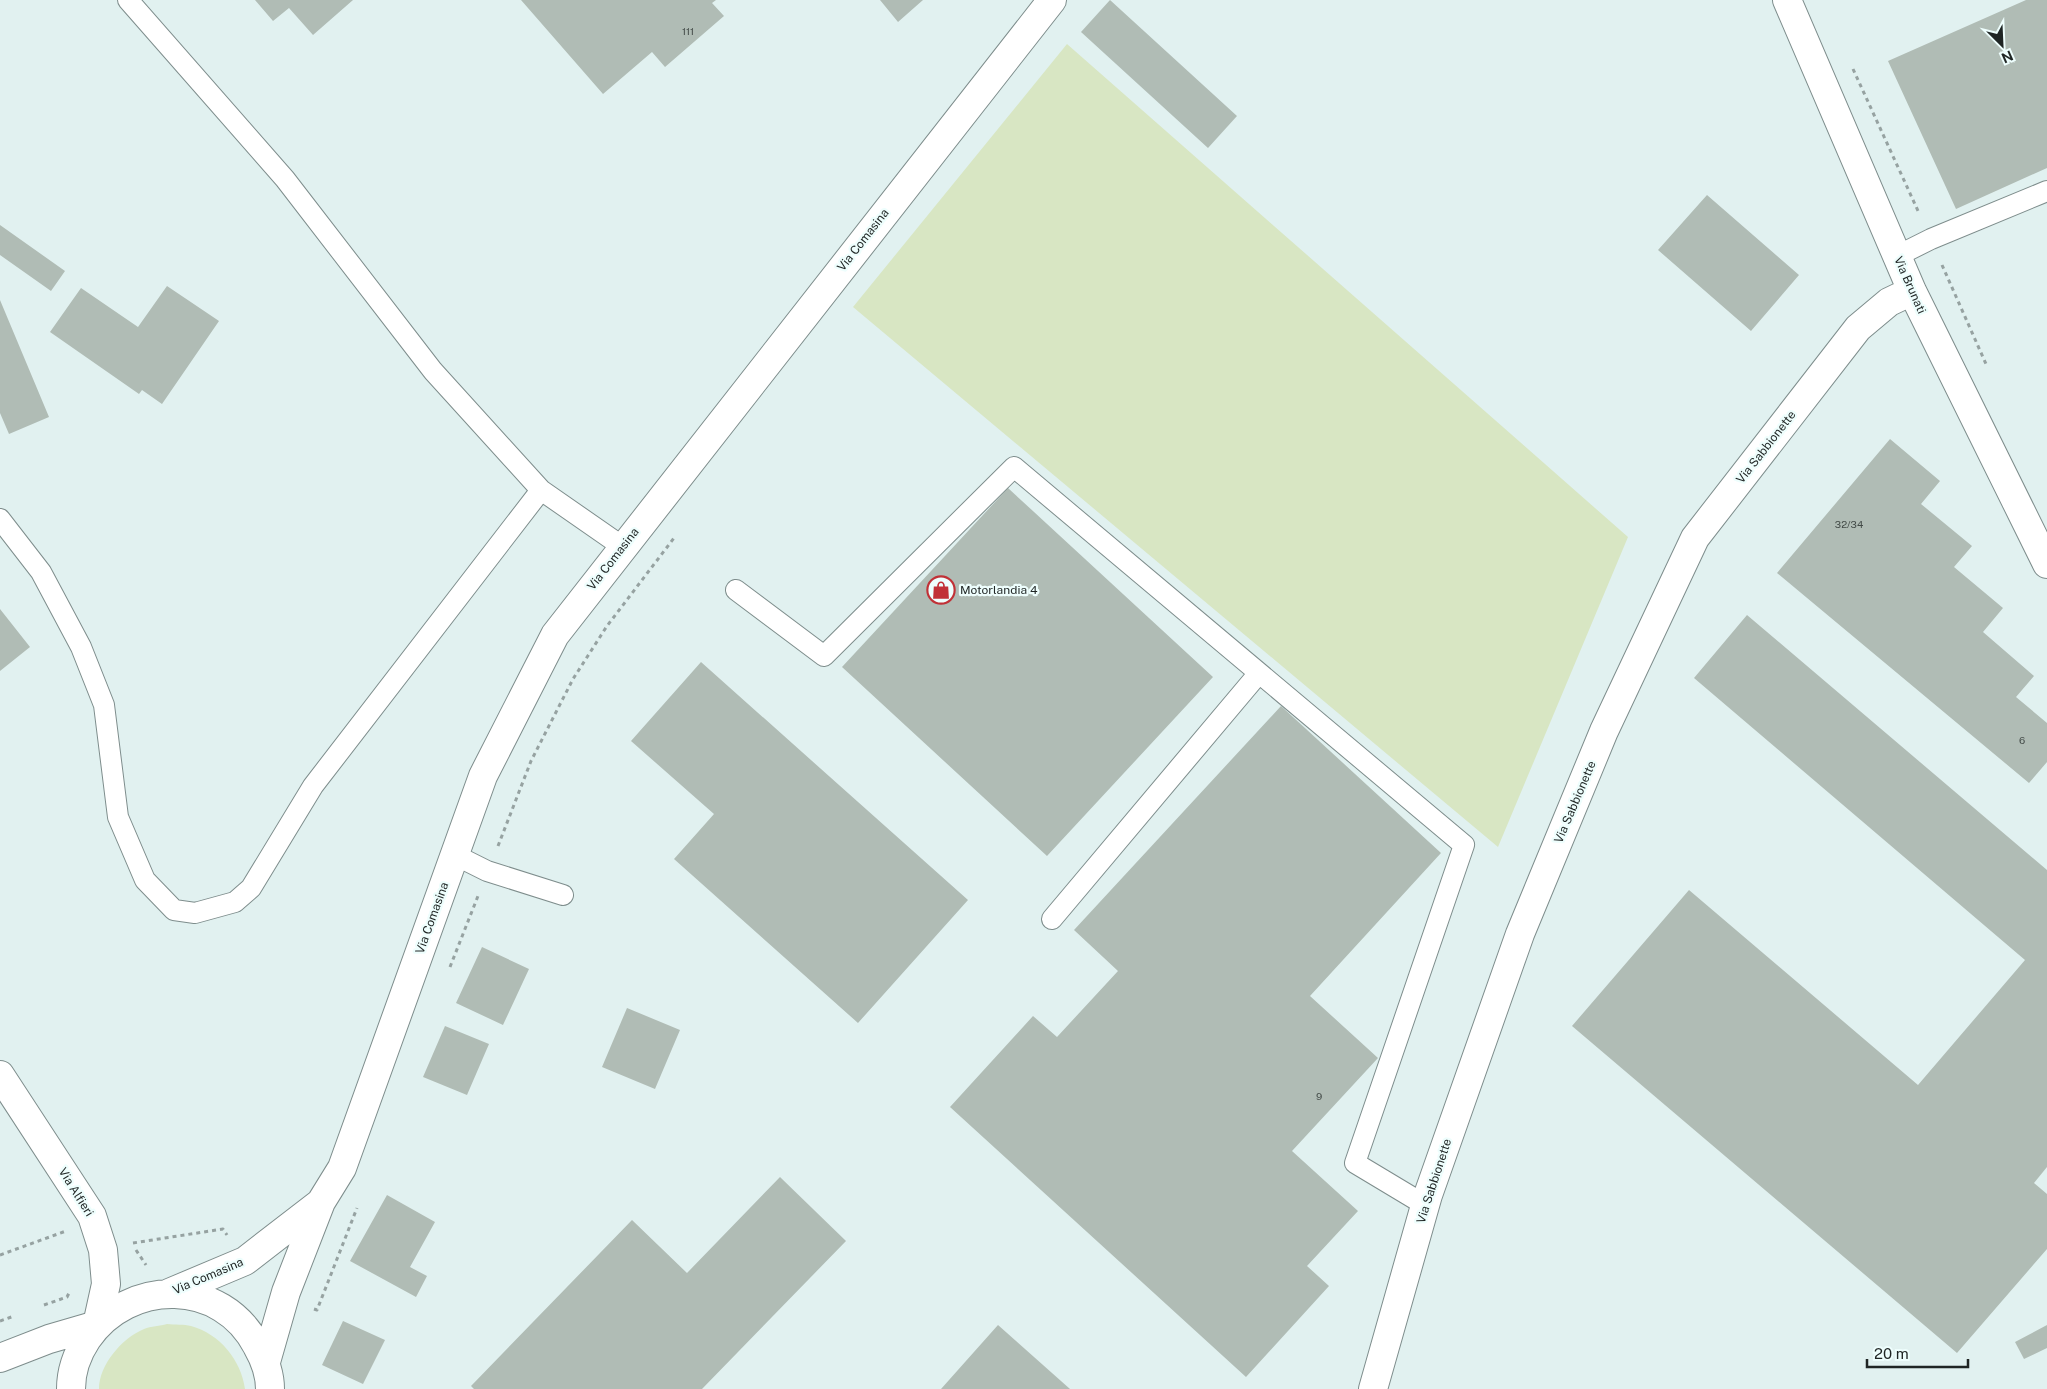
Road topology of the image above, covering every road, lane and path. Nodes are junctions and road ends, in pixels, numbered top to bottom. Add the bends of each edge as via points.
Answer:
1 (128, 0) edge
2 (1052, 0) edge
3 (1787, 0) edge
4 (2047, 191) edge
5 (1897, 256) junction
6 (1912, 291) junction
7 (541, 490) junction
8 (0, 519) edge
9 (680, 530) dead end
10 (623, 547) junction
11 (2047, 564) edge
12 (736, 590) dead end
13 (1259, 673) junction
14 (455, 855) junction
15 (487, 872) junction
16 (563, 895) dead end
17 (1052, 919) dead end
18 (448, 972) dead end
19 (0, 1075) edge
20 (360, 1201) dead end
21 (321, 1202) junction
22 (1425, 1205) junction
23 (71, 1229) dead end
24 (102, 1250) junction
25 (0, 1255) edge
26 (245, 1261) junction
27 (72, 1289) dead end
28 (286, 1292) junction
29 (167, 1294) junction
30 (68, 1297) dead end
31 (97, 1325) junction
32 (0, 1358) edge
33 (266, 1362) junction
34 (71, 1389) edge
35 (270, 1389) edge
36 (1373, 1389) edge

1 - 7 lane via 285,179 433,371
2 - 10 main road, Via Comasina
3 - 5 main road, Via Brunati
4 - 5 lane
5 - 6 main road, Via Brunati
6 - 11 main road, Via Brunati
6 - 22 main road, Via Sabbionette via 1889,302 1858,328 1695,538 1604,731 1520,934
7 - 8 lane via 314,786 251,888 235,902 195,913 174,910 146,880 118,818 104,705 81,646 41,572
7 - 10 lane
9 - 15 path via 608,626 574,679 530,761
10 - 14 main road, Via Comasina via 555,635 484,776
12 - 13 lane via 824,656 1014,467
13 - 17 lane
13 - 22 lane via 1464,845 1354,1164
14 - 15 lane
14 - 21 main road, Via Comasina via 342,1168
15 - 16 lane
15 - 18 path
19 - 24 main road, Via Alfieri via 92,1216
20 - 28 path via 317,1310
21 - 26 main road, Via Comasina
21 - 28 main road, Via Comasina
22 - 36 main road, Via Sabbionette
23 - 25 path
24 - 26 path via 223,1229
24 - 31 main road, Via Alfieri via 106,1284
26 - 29 main road, Via Comasina
27 - 30 path
28 - 33 main road, Via Comasina
29 - 31 main road via 141,1298 117,1308
29 - 33 main road via 199,1297 228,1311 251,1334
31 - 32 main road
31 - 34 main road via 80,1350
33 - 35 main road

